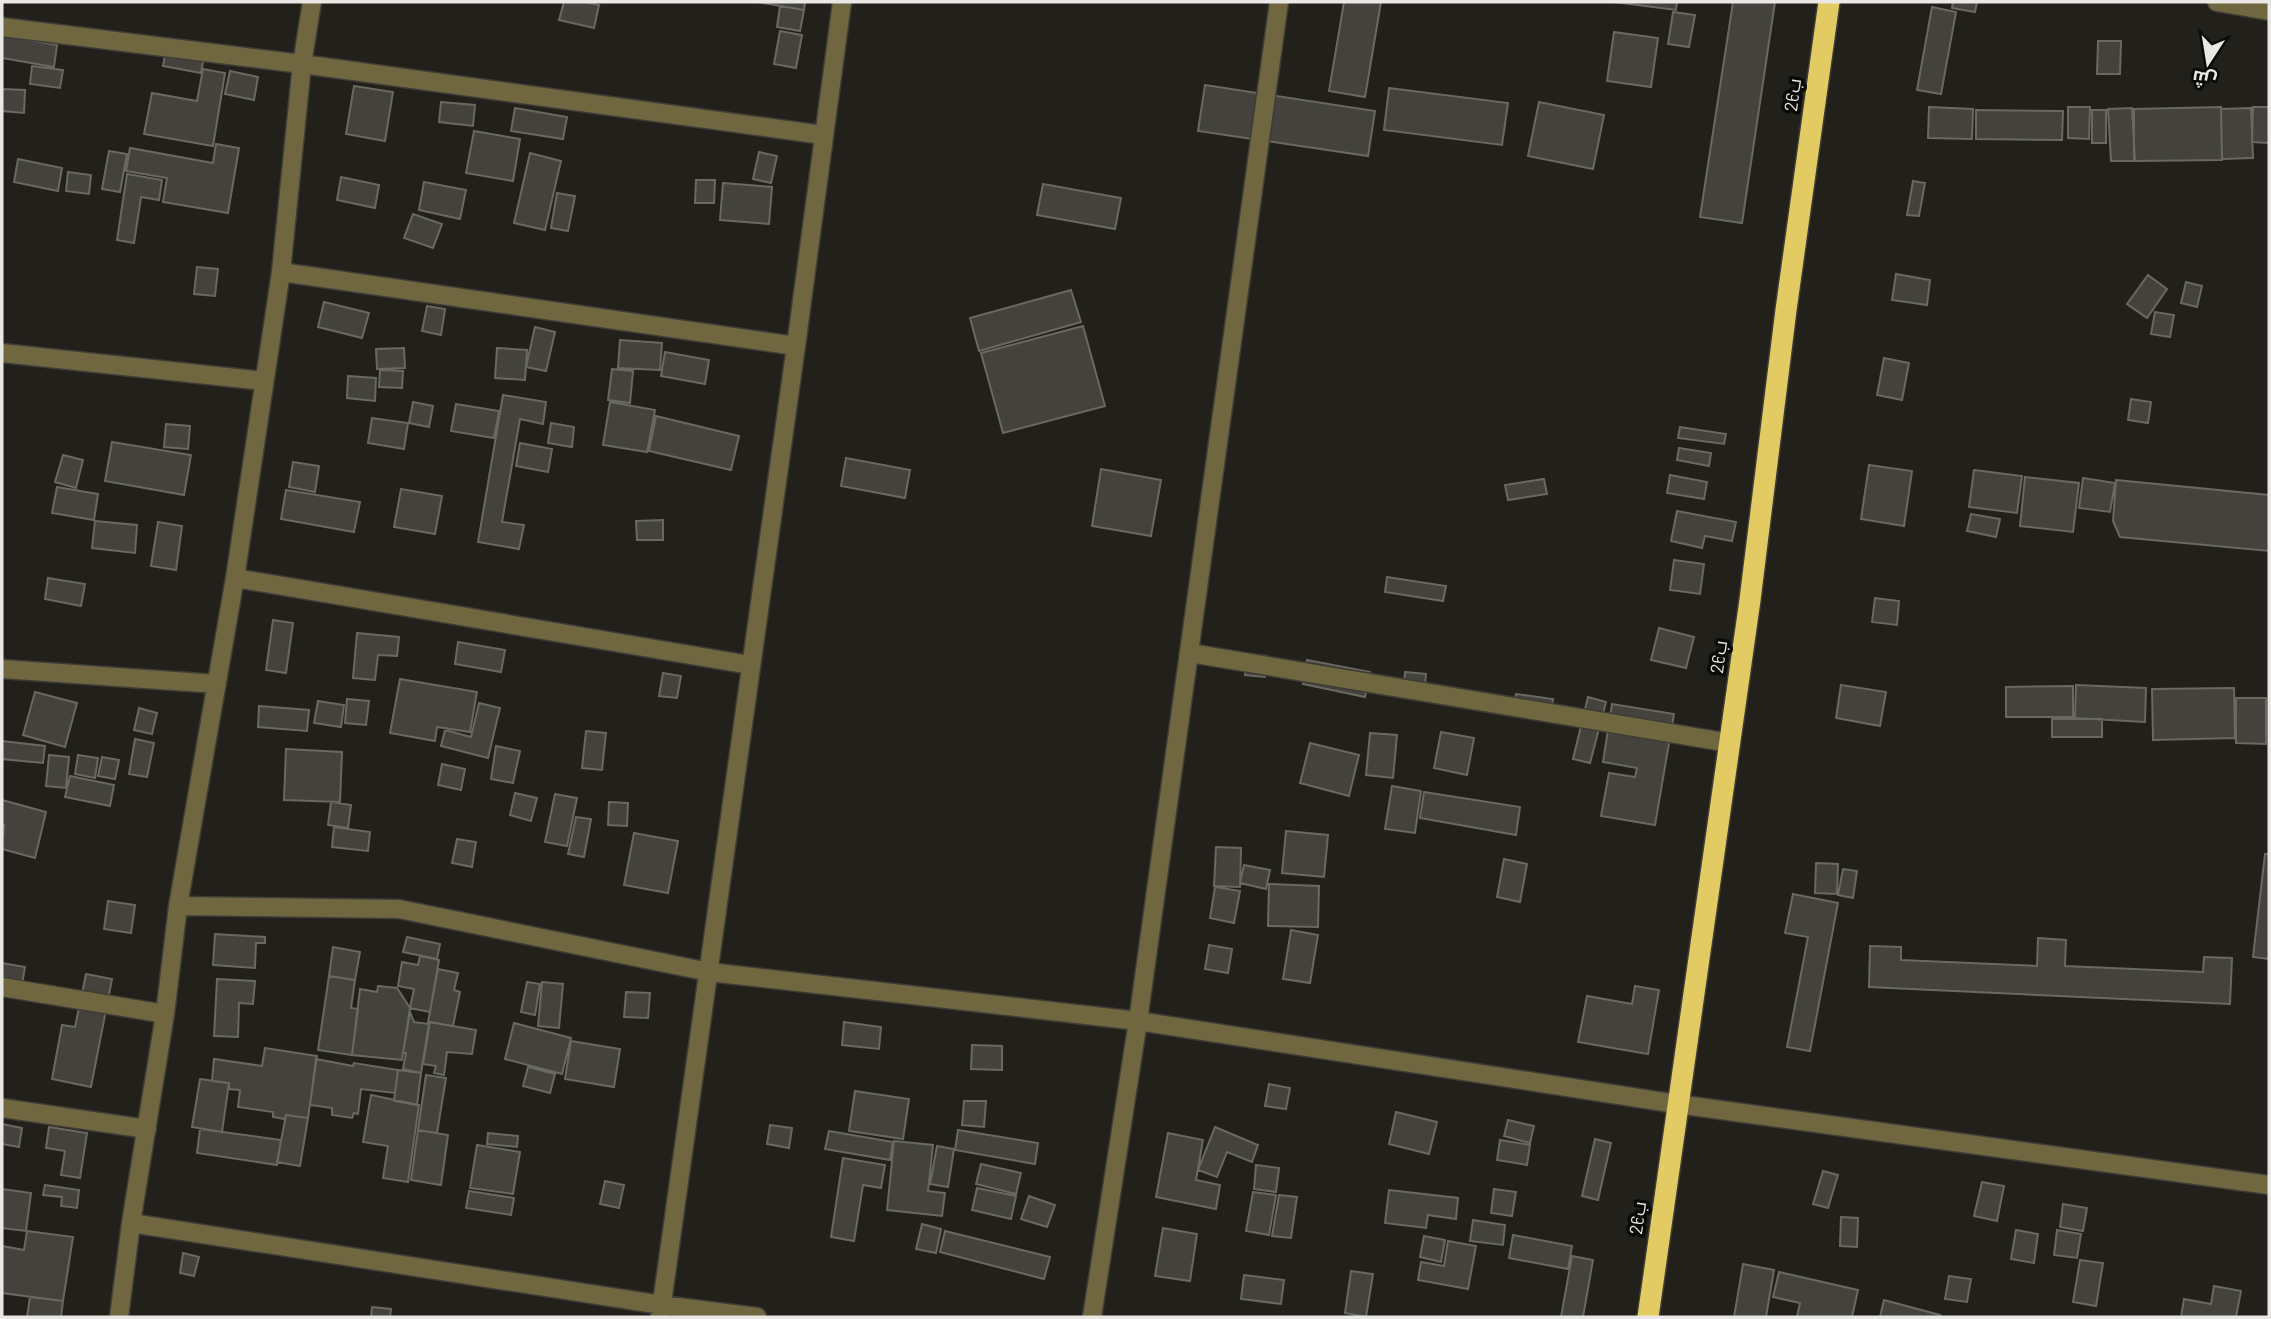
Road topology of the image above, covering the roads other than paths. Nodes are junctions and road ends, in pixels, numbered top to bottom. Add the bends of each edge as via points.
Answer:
1 (312, 2) edge
2 (842, 2) edge
3 (1279, 2) edge
4 (1829, 2) edge
5 (2217, 2) edge
6 (2269, 11) edge
7 (2, 27) edge
8 (302, 64) junction
9 (823, 135) junction
10 (281, 272) junction
11 (796, 346) junction
12 (2, 353) edge
13 (264, 381) junction
14 (235, 578) junction
15 (1190, 653) junction
16 (750, 665) junction
17 (2, 669) edge
18 (217, 684) junction
19 (1730, 743) junction
20 (178, 906) junction
21 (709, 972) junction
22 (2, 987) edge
23 (165, 1014) junction
24 (1138, 1021) junction
25 (1677, 1104) junction
26 (2, 1108) edge
27 (147, 1129) junction
28 (2269, 1185) edge
29 (131, 1223) junction
30 (661, 1311) edge
31 (119, 1317) edge
32 (757, 1317) edge
33 (1092, 1317) edge
34 (1648, 1317) edge

1 - 8 street
2 - 9 street
3 - 15 street
4 - 19 highway, 26ب
5 - 6 street
7 - 8 street
8 - 9 street
8 - 10 street
9 - 11 street
10 - 11 street
10 - 13 street
11 - 16 street
12 - 13 street
13 - 14 street
14 - 16 street
14 - 18 street
15 - 19 street
15 - 24 street
16 - 21 street
17 - 18 street
18 - 20 street
19 - 25 highway, 26ب
20 - 21 street via 399,909
20 - 23 street
21 - 24 street
21 - 30 street
22 - 23 street
23 - 27 street
24 - 25 street
24 - 33 street
25 - 28 street
25 - 34 highway, 26ب
26 - 27 street
27 - 29 street
29 - 30 street
29 - 31 street
30 - 32 street

